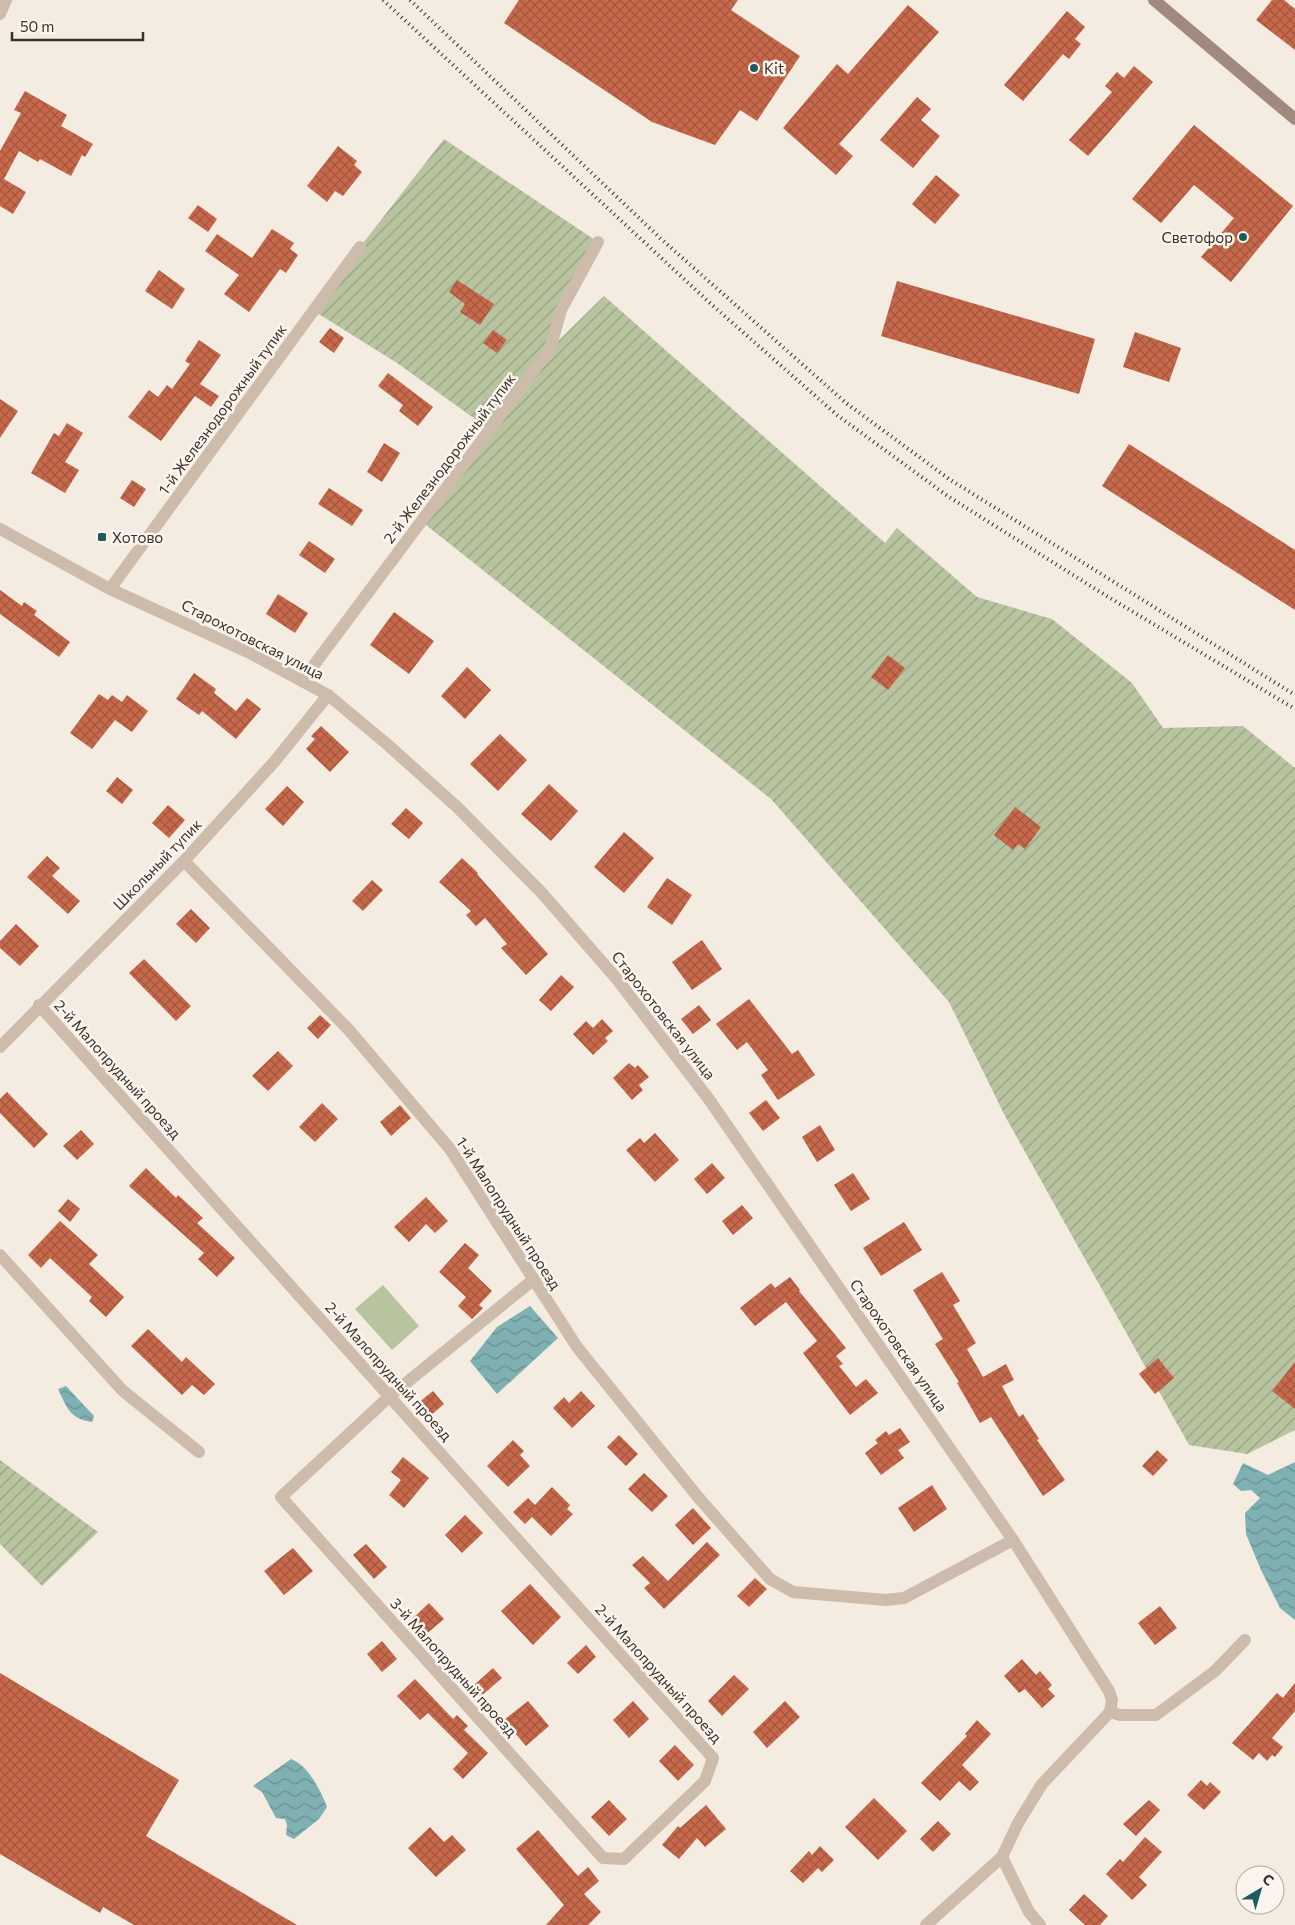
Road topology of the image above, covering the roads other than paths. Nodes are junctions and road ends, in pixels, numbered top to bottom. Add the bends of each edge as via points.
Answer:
1 (6, 0) edge
2 (1154, 0) edge
3 (0, 14) edge
4 (1295, 119) edge
5 (598, 242) dead end
6 (360, 247) dead end
7 (0, 529) edge
8 (110, 589) junction
9 (302, 681) junction
10 (328, 696) junction
11 (184, 861) junction
12 (40, 1005) junction
13 (0, 1047) edge
14 (0, 1255) edge
15 (533, 1280) junction
16 (390, 1396) junction
17 (199, 1452) dead end
18 (1013, 1540) junction
19 (1245, 1640) dead end
20 (1110, 1712) junction
21 (1002, 1857) junction
22 (603, 1858) joint
23 (926, 1925) edge
24 (1040, 1925) edge

1 - 3 street
2 - 4 main road
5 - 9 street, 2-й Железнодорожный тупик via 560,310 550,349
6 - 8 street, 1-й Железнодорожный тупик
7 - 8 street, Старохотовская улица
8 - 9 street, Старохотовская улица via 250,653
9 - 10 street, Старохотовская улица
10 - 11 street, Школьный тупик
10 - 18 street, Старохотовская улица via 457,807 541,892 616,978 708,1098
11 - 12 street, Школьный тупик
11 - 15 street, 1-й Малопрудный проезд via 348,1030 450,1149
12 - 13 street, Школьный тупик
12 - 16 street, 2-й Малопрудный проезд
14 - 17 street via 123,1390
15 - 16 street
15 - 18 street, 1-й Малопрудный проезд via 577,1347 698,1497 770,1579 794,1592 886,1600 904,1598
16 - 22 street, 3-й Малопрудный проезд via 281,1497
16 - 22 street, 2-й Малопрудный проезд via 714,1758 706,1781 624,1858
18 - 20 street, Старохотовская улица via 1109,1690 1112,1700
19 - 20 street via 1215,1671 1156,1715
20 - 21 street via 1042,1784
21 - 23 street
21 - 24 street via 1029,1912

